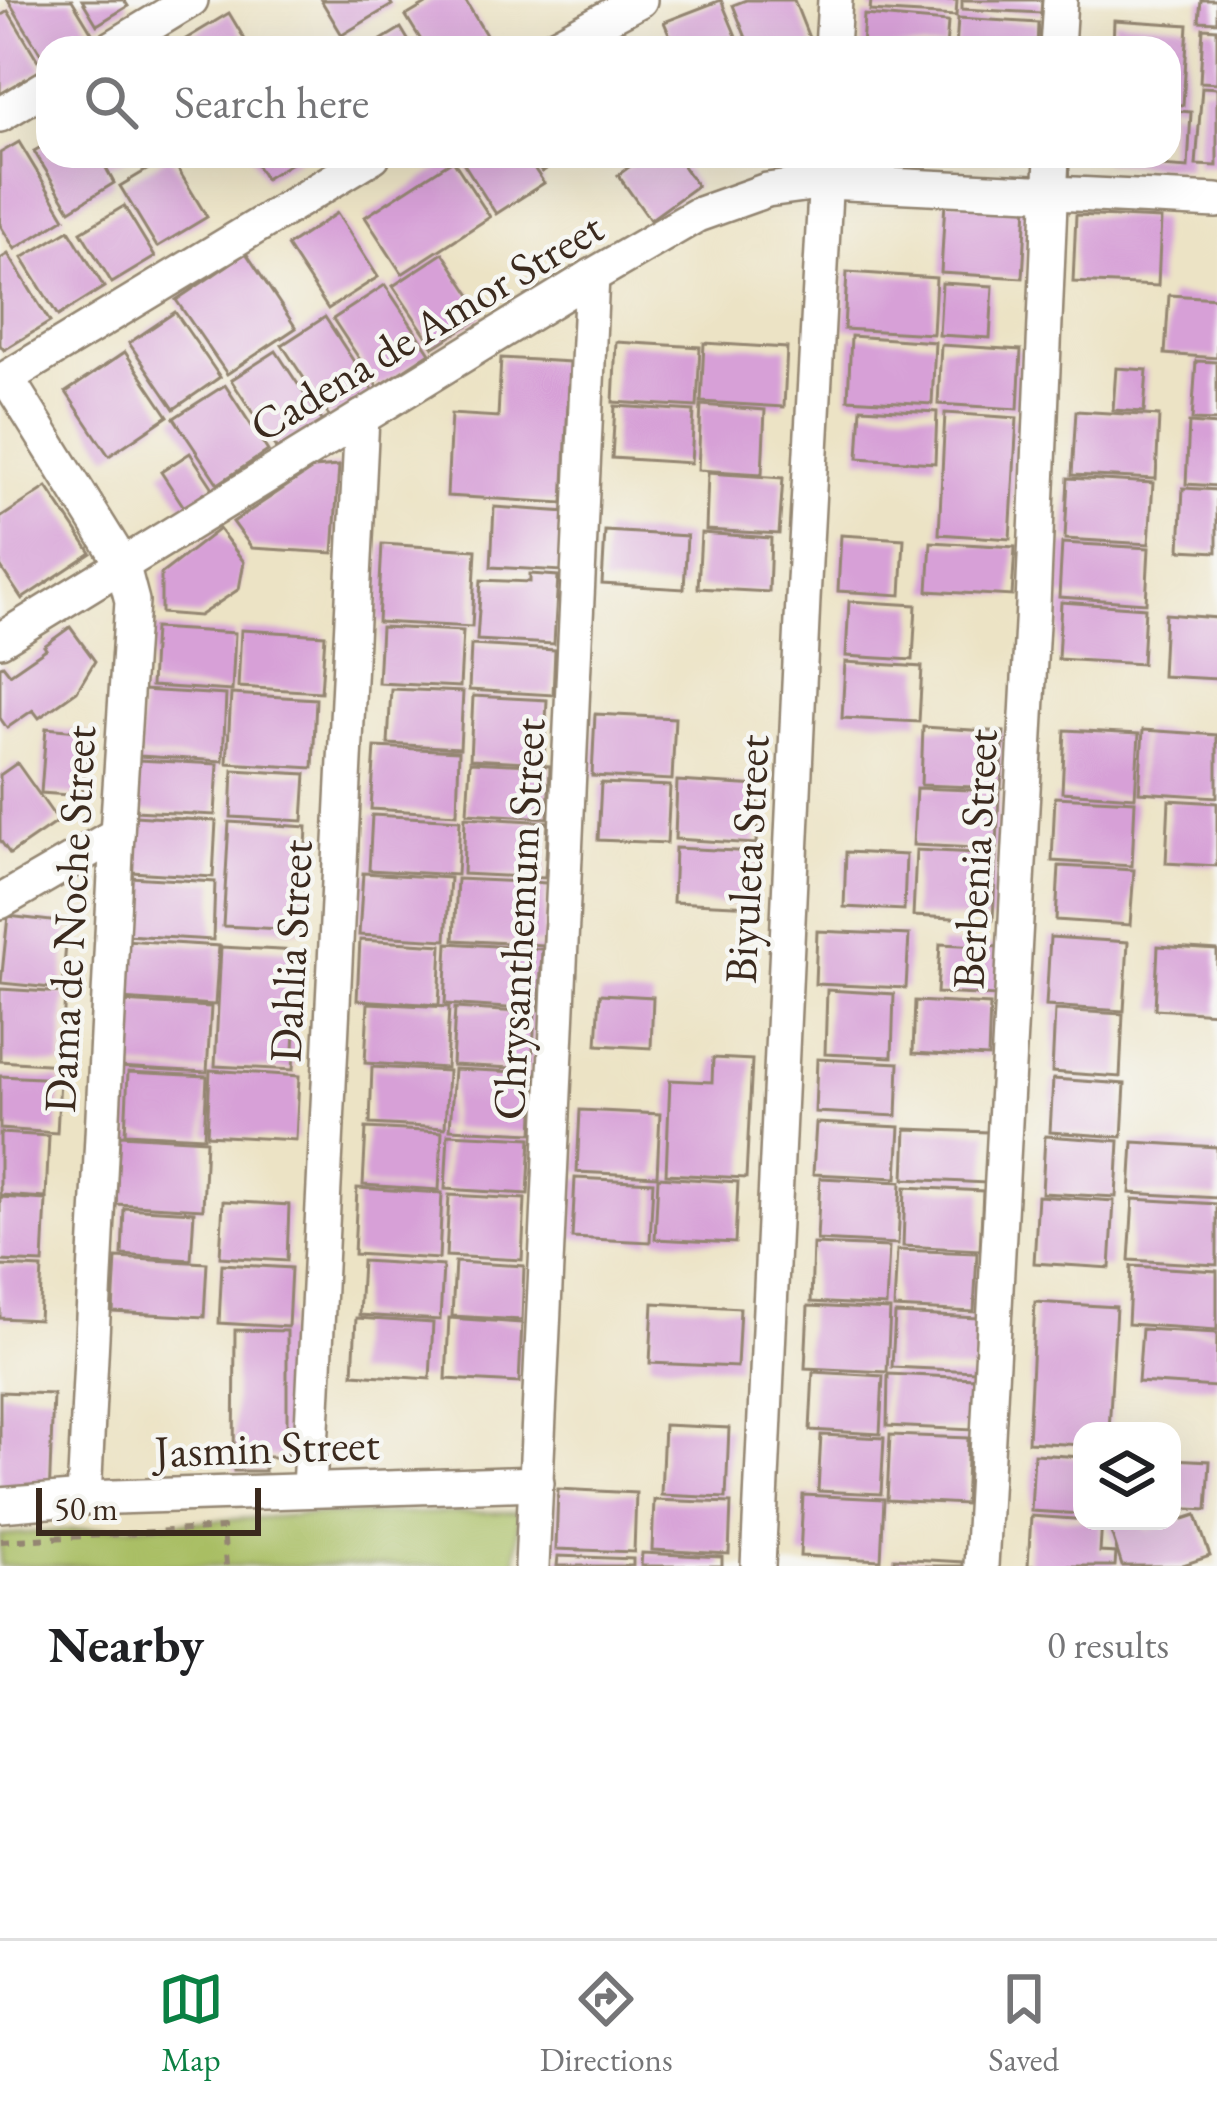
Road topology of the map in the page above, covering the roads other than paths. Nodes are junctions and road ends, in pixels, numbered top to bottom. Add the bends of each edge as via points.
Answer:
1 (191, 0) edge
2 (640, 0) edge
3 (835, 0) edge
4 (1060, 0) edge
5 (132, 36) edge
6 (573, 36) edge
7 (833, 36) edge
8 (1058, 36) edge
9 (36, 93) edge
10 (0, 115) edge
11 (353, 168) edge
12 (1051, 168) edge
13 (826, 169) edge
14 (1050, 193) junction
15 (1217, 201) edge
16 (592, 276) junction
17 (4, 380) edge
18 (362, 417) junction
19 (122, 563) junction
20 (0, 640) edge
21 (117, 835) junction
22 (0, 902) edge
23 (537, 1483) junction
24 (309, 1489) junction
25 (84, 1498) junction
26 (0, 1505) edge
27 (532, 1566) edge
28 (758, 1566) edge
29 (981, 1566) edge

1 - 5 street
2 - 6 street
3 - 7 street
4 - 8 street
9 - 10 street
11 - 17 street
12 - 14 street, Berbenia Street
13 - 14 street, Cadena de Amor Street
13 - 16 street, Cadena de Amor Street via 697,215
13 - 28 street, Biyuleta Street
14 - 15 street, Cadena de Amor Street
14 - 29 street, Berbenia Street
16 - 18 street, Cadena de Amor Street
16 - 23 street, Chrysanthemum Street
17 - 19 street, Dama de Noche Street
18 - 19 street, Cadena de Amor Street
18 - 24 street, Dahlia Street
19 - 20 street, Cadena de Amor Street
19 - 21 street, Dama de Noche Street via 132,601
21 - 22 street
21 - 25 street, Dama de Noche Street
23 - 24 street, Jasmin Street
23 - 27 street, Chrysanthemum Street
24 - 25 street, Jasmin Street
25 - 26 street, Jasmin Street

